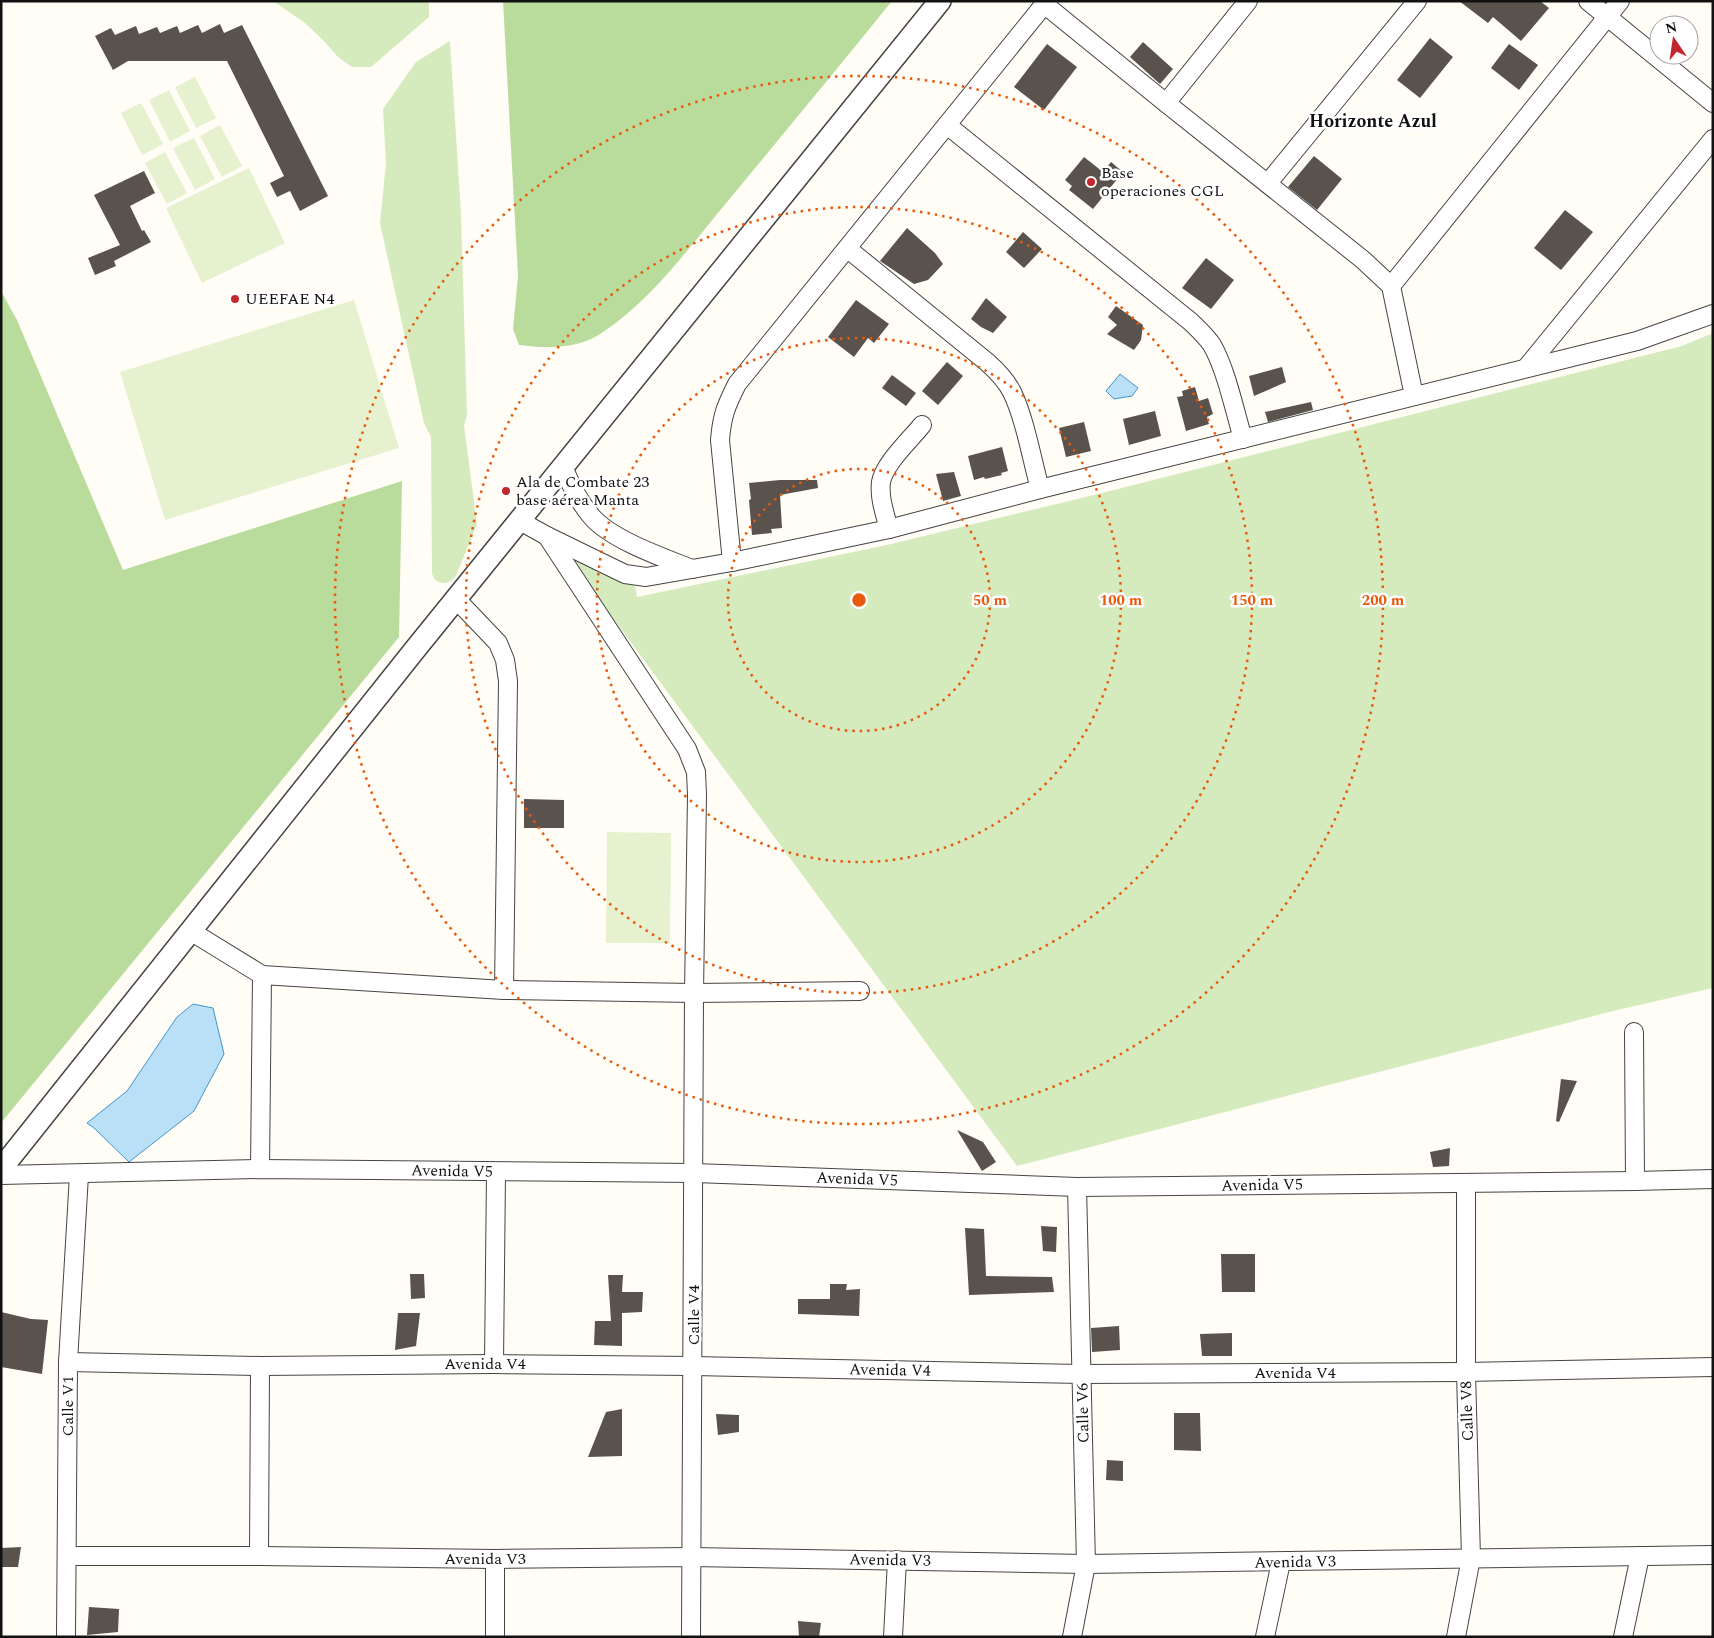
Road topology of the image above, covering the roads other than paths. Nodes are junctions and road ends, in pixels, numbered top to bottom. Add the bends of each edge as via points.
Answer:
1 (940, 1) edge
2 (1248, 1) edge
3 (1417, 1) edge
4 (1588, 1) edge
5 (1620, 1) edge
6 (1045, 3) edge
7 (1608, 17) junction
8 (1166, 103) junction
9 (1713, 103) edge
10 (947, 124) junction
11 (1713, 139) edge
12 (1268, 183) junction
13 (848, 249) junction
14 (1391, 286) junction
15 (1713, 314) edge
16 (1526, 368) junction
17 (1414, 396) junction
18 (922, 425) dead end
19 (1243, 439) junction
20 (563, 467) junction
21 (1040, 490) junction
22 (520, 521) junction
23 (889, 529) junction
24 (547, 536) junction
25 (732, 562) junction
26 (693, 569) junction
27 (456, 599) junction
28 (192, 932) junction
29 (262, 975) junction
30 (504, 990) junction
31 (860, 992) dead end
32 (694, 993) junction
33 (1634, 1032) dead end
34 (1, 1169) edge
35 (260, 1169) junction
36 (496, 1172) junction
37 (694, 1173) junction
38 (80, 1175) junction
39 (1, 1176) edge
40 (1713, 1179) edge
41 (1635, 1181) junction
42 (1466, 1183) junction
43 (1077, 1187) junction
44 (68, 1362) junction
45 (494, 1364) junction
46 (260, 1366) junction
47 (694, 1366) junction
48 (1713, 1367) edge
49 (1466, 1372) junction
50 (1082, 1374) junction
51 (1713, 1555) edge
52 (67, 1556) junction
53 (258, 1556) junction
54 (1640, 1556) junction
55 (691, 1557) junction
56 (1471, 1558) junction
57 (495, 1559) junction
58 (897, 1560) junction
59 (1281, 1562) junction
60 (1086, 1564) junction
61 (66, 1637) edge
62 (495, 1637) edge
63 (692, 1637) edge
64 (893, 1637) edge
65 (1072, 1637) edge
66 (1265, 1637) edge
67 (1456, 1637) edge
68 (1623, 1637) edge

1 - 20 street
2 - 8 street
3 - 12 street
4 - 7 street
5 - 7 street
6 - 8 street
6 - 10 street
7 - 9 street
7 - 14 street
8 - 12 street
10 - 13 street
10 - 19 street via 1203,334 1220,361
11 - 16 street
12 - 14 street
13 - 21 street via 1001,376 1012,391 1019,411
13 - 25 street via 737,384 725,406 720,440
14 - 17 street
15 - 16 street via 1637,341
16 - 17 street
17 - 19 street
18 - 23 street via 885,471 881,483 881,500
19 - 21 street
20 - 22 street
20 - 26 street via 574,493 594,519 627,541
21 - 23 street
22 - 24 street
22 - 27 street
23 - 25 street
24 - 26 street via 625,574 646,577
24 - 32 street, Calle V4 via 687,749 696,772
25 - 26 street
27 - 28 street
27 - 30 street via 498,643 508,681
28 - 29 street
28 - 34 street
29 - 30 street
29 - 35 street
30 - 32 street
31 - 32 street
32 - 37 street, Calle V4
33 - 41 street
35 - 36 street, Avenida V5
35 - 38 street, Avenida V5
36 - 37 street, Avenida V5
36 - 45 street
37 - 43 street, Avenida V5
37 - 47 street, Calle V4
38 - 39 street, Avenida V5
38 - 44 street, Calle V1
40 - 41 street, Avenida V5
41 - 42 street, Avenida V5
42 - 43 street, Avenida V5
42 - 49 street, Calle V8
43 - 50 street, Calle V6
44 - 46 street, Avenida V4
44 - 52 street, Calle V1
45 - 46 street, Avenida V4
45 - 47 street, Avenida V4
46 - 53 street
47 - 50 street, Avenida V4
47 - 55 street, Calle V4
48 - 49 street, Avenida V4
49 - 50 street, Avenida V4
49 - 56 street, Calle V8
50 - 60 street, Calle V6
51 - 54 street, Avenida V3
52 - 53 street, Avenida V3
52 - 61 street, Calle V1
53 - 57 street, Avenida V3
54 - 56 street, Avenida V3
54 - 68 street
55 - 57 street, Avenida V3
55 - 58 street, Avenida V3
55 - 63 street, Calle V4
56 - 59 street, Avenida V3
56 - 67 street, Calle V8
57 - 62 street
58 - 60 street, Avenida V3
58 - 64 street
59 - 60 street, Avenida V3
59 - 66 street
60 - 65 street, Calle V6

